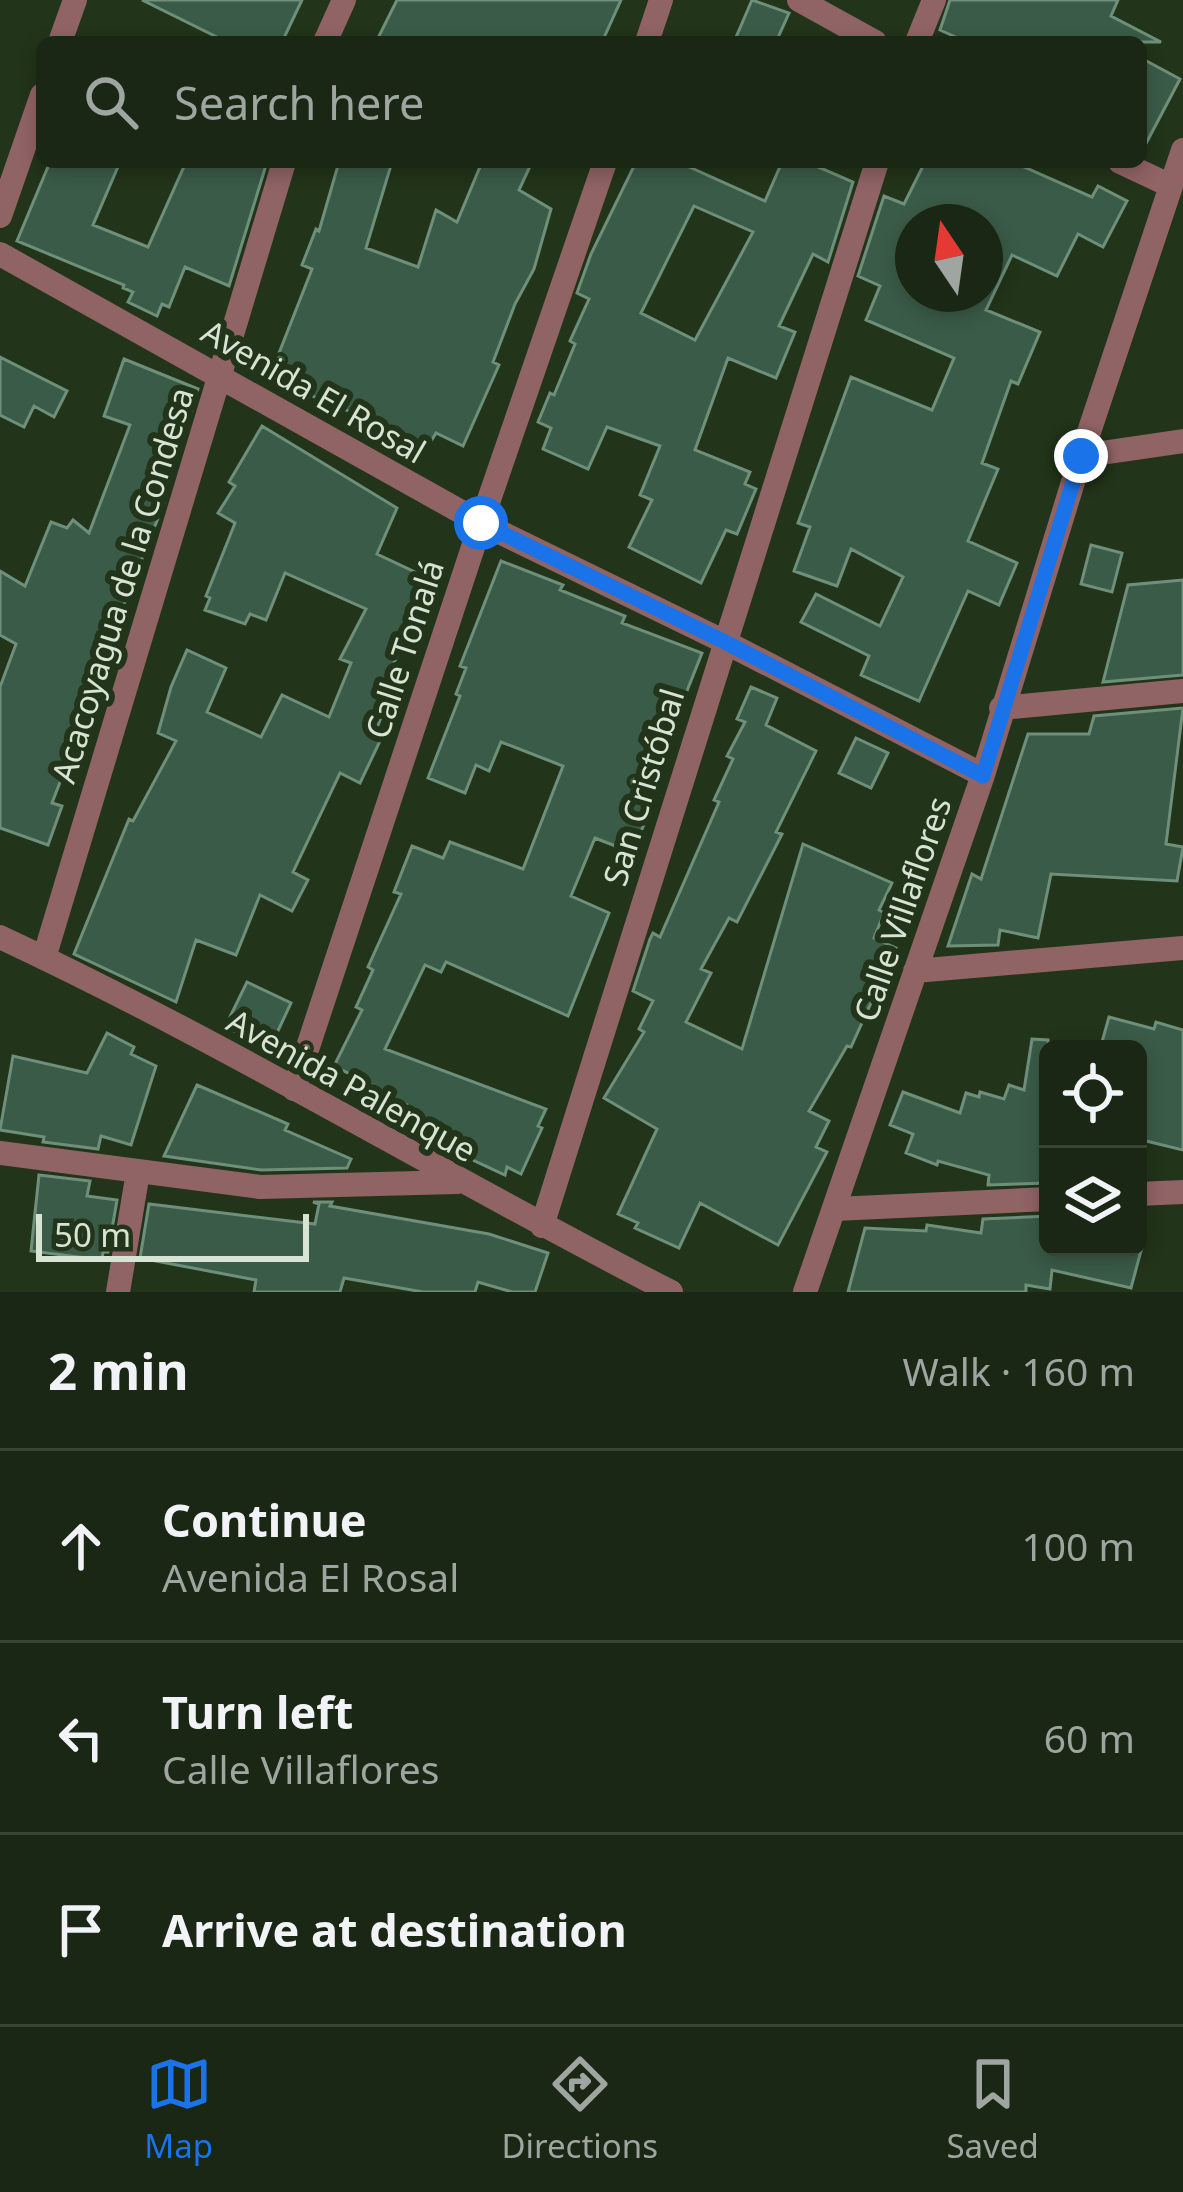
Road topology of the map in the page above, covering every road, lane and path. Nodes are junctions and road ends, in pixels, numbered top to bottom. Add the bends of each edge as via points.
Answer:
1 (75, 0) edge
2 (344, 0) edge
3 (661, 0) edge
4 (799, 0) edge
5 (934, 0) edge
6 (62, 36) edge
7 (329, 36) edge
8 (649, 36) edge
9 (864, 36) edge
10 (919, 36) edge
11 (36, 112) edge
12 (1183, 150) edge
13 (282, 168) edge
14 (603, 168) edge
15 (875, 168) edge
16 (1133, 168) edge
17 (1169, 185) junction
18 (0, 216) edge
19 (0, 254) edge
20 (220, 375) junction
21 (1183, 441) edge
22 (1081, 456) junction
23 (481, 523) junction
24 (723, 641) junction
25 (1183, 691) edge
26 (1001, 708) junction
27 (983, 776) junction
28 (0, 938) edge
29 (1183, 948) edge
30 (44, 958) junction
31 (916, 971) junction
32 (294, 1089) junction
33 (0, 1153) edge
34 (138, 1172) junction
35 (461, 1182) junction
36 (1183, 1192) edge
37 (1147, 1194) edge
38 (1039, 1199) edge
39 (835, 1210) junction
40 (542, 1226) junction
41 (118, 1292) edge
42 (671, 1292) edge
43 (805, 1292) edge

1 - 6 street
2 - 7 street
3 - 8 street
4 - 9 street
5 - 10 street
11 - 18 street
12 - 17 street, Calle Villaflores
13 - 20 street, Acacoyagua de la Condesa
14 - 23 street, Calle Tonalá
15 - 24 street, San Cristóbal
16 - 17 street
17 - 22 street, Calle Villaflores
19 - 20 street, Avenida El Rosal
20 - 23 street, Avenida El Rosal
20 - 30 street, Acacoyagua de la Condesa
21 - 22 street
22 - 26 street, Calle Villaflores
23 - 24 street, Avenida El Rosal
23 - 32 street, Calle Tonalá
24 - 27 street, Avenida El Rosal
24 - 40 street, San Cristóbal
25 - 26 street
26 - 27 street, Calle Villaflores
27 - 31 street, Calle Villaflores
28 - 30 street, Avenida Palenque
29 - 31 street
30 - 32 street, Avenida Palenque
31 - 39 street, Calle Villaflores
32 - 35 street, Avenida Palenque
33 - 34 street
34 - 35 street via 260,1187
34 - 41 street
35 - 40 street, Avenida Palenque
36 - 37 street
38 - 39 street
39 - 43 street, Calle Villaflores
40 - 42 street, Avenida Palenque

